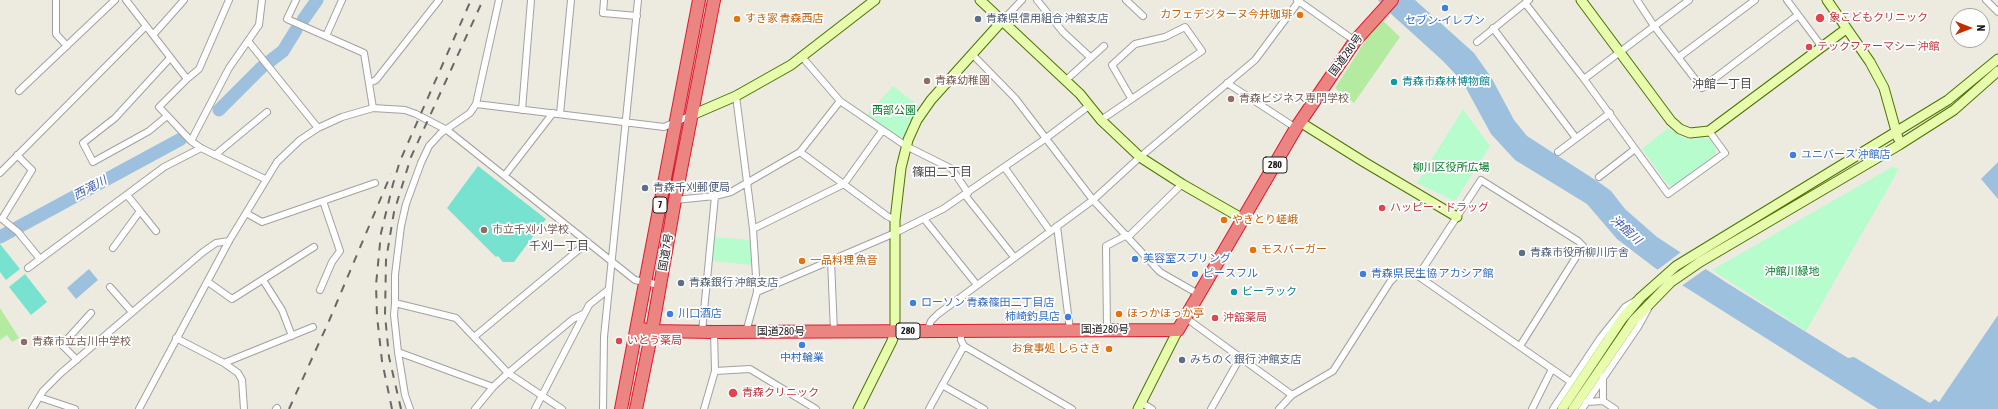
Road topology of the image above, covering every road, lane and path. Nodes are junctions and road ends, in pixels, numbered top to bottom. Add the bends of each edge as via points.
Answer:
1 (56, 0) edge
2 (115, 0) edge
3 (126, 0) edge
4 (184, 0) edge
5 (229, 0) edge
6 (262, 0) edge
7 (296, 0) edge
8 (342, 0) edge
9 (439, 0) edge
10 (499, 0) edge
11 (531, 0) edge
12 (571, 0) edge
13 (604, 0) edge
14 (638, 0) edge
15 (699, 0) edge
16 (714, 0) edge
17 (874, 0) edge
18 (980, 0) edge
19 (1022, 0) edge
20 (1037, 0) edge
21 (1581, 0) edge
22 (1637, 0) edge
23 (1689, 0) edge
24 (1755, 0) edge
25 (1787, 0) edge
26 (1827, 0) edge
27 (1986, 0) edge
28 (1130, 1) edge
29 (1298, 1) edge
30 (1527, 2) edge
31 (1388, 4) edge
32 (1998, 12) edge
33 (1798, 15) junction
34 (637, 16) junction
35 (1142, 16) dead end
36 (1002, 21) junction
37 (146, 26) junction
38 (1654, 26) junction
39 (1493, 28) junction
40 (1846, 29) junction
41 (153, 35) junction
42 (326, 36) junction
43 (248, 41) junction
44 (1355, 41) junction
45 (1477, 42) dead end
46 (67, 46) junction
47 (1104, 46) dead end
48 (1822, 47) junction
49 (1620, 52) junction
50 (972, 54) junction
51 (1090, 57) junction
52 (1679, 57) junction
53 (170, 58) junction
54 (803, 58) junction
55 (1998, 59) edge
56 (1998, 71) edge
57 (187, 79) junction
58 (1584, 79) junction
59 (1066, 80) junction
60 (369, 83) junction
61 (1226, 83) junction
62 (19, 91) dead end
63 (736, 96) junction
64 (1131, 98) junction
65 (840, 101) junction
66 (476, 104) junction
67 (1090, 105) junction
68 (373, 108) junction
69 (522, 110) junction
70 (267, 112) dead end
71 (553, 113) junction
72 (1610, 113) junction
73 (560, 114) junction
74 (692, 115) junction
75 (167, 116) junction
76 (1101, 120) junction
77 (627, 122) junction
78 (676, 122) junction
79 (1298, 125) junction
80 (318, 128) junction
81 (447, 130) junction
82 (882, 131) junction
83 (1710, 131) junction
84 (1896, 133) junction
85 (1576, 138) junction
86 (1045, 140) junction
87 (191, 141) junction
88 (906, 146) junction
89 (1900, 146) junction
90 (201, 148) junction
91 (1635, 150) junction
92 (800, 152) junction
93 (1558, 152) dead end
94 (17, 155) junction
95 (215, 155) junction
96 (1140, 157) junction
97 (1005, 168) junction
98 (0, 173) edge
99 (505, 175) junction
100 (1599, 177) dead end
101 (265, 179) junction
102 (748, 182) junction
103 (375, 183) dead end
104 (844, 184) junction
105 (1182, 184) junction
106 (966, 194) junction
107 (128, 195) junction
108 (715, 196) junction
109 (675, 200) junction
110 (1093, 200) junction
111 (323, 201) junction
112 (140, 211) junction
113 (246, 213) junction
114 (1457, 217) junction
115 (1, 219) edge
116 (1244, 219) junction
117 (895, 220) junction
118 (925, 220) junction
119 (1057, 226) junction
120 (753, 229) junction
121 (156, 231) dead end
122 (1050, 231) junction
123 (895, 233) junction
124 (1128, 236) junction
125 (229, 242) junction
126 (588, 242) junction
127 (314, 247) dead end
128 (113, 248) dead end
129 (1014, 257) junction
130 (40, 259) junction
131 (831, 260) junction
132 (613, 262) junction
133 (28, 268) dead end
134 (1418, 276) junction
135 (263, 280) junction
136 (208, 282) junction
137 (646, 283) junction
138 (660, 285) junction
139 (977, 285) junction
140 (110, 287) dead end
141 (609, 289) junction
142 (320, 290) dead end
143 (757, 292) junction
144 (1200, 295) junction
145 (1640, 298) junction
146 (1654, 299) junction
147 (395, 303) junction
148 (132, 312) junction
149 (91, 313) dead end
150 (584, 314) junction
151 (1186, 318) junction
152 (313, 327) dead end
153 (638, 328) junction
154 (961, 330) junction
155 (1070, 330) junction
156 (1107, 330) junction
157 (1178, 330) junction
158 (652, 331) junction
159 (927, 331) junction
160 (702, 332) junction
161 (714, 332) junction
162 (746, 332) junction
163 (834, 332) junction
164 (895, 332) junction
165 (292, 336) junction
166 (474, 337) junction
167 (176, 338) junction
168 (964, 346) junction
169 (1520, 346) junction
170 (398, 352) junction
171 (1240, 358) junction
172 (77, 360) junction
173 (224, 363) junction
174 (1552, 369) junction
175 (715, 371) junction
176 (508, 373) junction
177 (1603, 376) junction
178 (1571, 382) junction
179 (942, 385) junction
180 (493, 387) junction
181 (1292, 395) junction
182 (39, 397) junction
183 (542, 397) junction
184 (1603, 401) junction
185 (1586, 402) junction
186 (1140, 406) edge
187 (32, 409) edge
188 (76, 409) edge
189 (139, 409) edge
190 (244, 409) edge
191 (410, 409) edge
192 (475, 409) edge
193 (536, 409) edge
194 (562, 409) edge
195 (603, 409) edge
196 (621, 409) edge
197 (636, 409) edge
198 (704, 409) edge
199 (816, 409) edge
200 (858, 409) edge
201 (929, 409) edge
202 (984, 409) edge
203 (1072, 409) edge
204 (1152, 409) edge
205 (1211, 409) edge
206 (1279, 409) edge
207 (1532, 409) edge
208 (1553, 409) edge
209 (1562, 409) edge
210 (1573, 409) edge
211 (1582, 409) edge
212 (1615, 409) edge

1 - 46 street via 56,34
2 - 46 street
3 - 37 street
4 - 41 street
5 - 57 street via 199,68
6 - 43 street via 259,25
7 - 42 street via 287,19
8 - 42 street
9 - 60 street via 376,80
10 - 66 street
11 - 69 street
12 - 73 street
13 - 34 street via 603,13
14 - 34 street
15 - 78 highway, 国道7号 / 7
16 - 74 highway, 国道7号 / 7
17 - 54 street
18 - 36 street
19 - 36 street
20 - 51 street via 1064,32
21 - 49 street
22 - 38 street
23 - 38 street
24 - 52 street
25 - 33 street
26 - 40 street
27 - 32 street
28 - 35 street
29 - 44 street
29 - 61 street via 1256,60
30 - 39 street
30 - 58 street
31 - 44 highway, 国道280号 / 280
33 - 48 street
33 - 52 street via 1702,88
34 - 77 street
36 - 50 street
36 - 59 street
37 - 41 street
37 - 94 street
38 - 49 street
38 - 52 street
39 - 45 street
39 - 85 street
40 - 48 street
40 - 84 street via 1870,62 1884,88
41 - 53 street
42 - 60 street via 364,53
43 - 80 street
43 - 87 street via 229,68
44 - 79 highway, 国道280号 / 280
46 - 62 street
47 - 51 street
48 - 83 street
49 - 58 street
49 - 83 street via 1671,121 1680,129 1690,133
50 - 86 street via 1015,98
50 - 88 street via 924,109
51 - 59 street
53 - 57 street
53 - 75 street via 115,118 83,143 93,162 149,131
54 - 63 street
54 - 65 street
55 - 84 street via 1948,100
56 - 89 street via 1954,110
57 - 75 street via 159,107
58 - 72 street
59 - 67 street
60 - 68 street
61 - 79 street
61 - 96 street
63 - 74 street
63 - 102 street
64 - 64 street via 1112,65 1135,44 1165,37 1185,27 1202,51
64 - 76 street
65 - 82 street
65 - 92 street
66 - 69 street
66 - 81 street via 470,113
67 - 76 street
67 - 86 street
68 - 80 street
68 - 81 street via 405,110
69 - 71 street
70 - 95 street
71 - 73 street
71 - 99 street
72 - 85 street
72 - 91 street
73 - 77 street
74 - 78 street
74 - 109 highway, 国道7号 / 7
75 - 87 street
76 - 96 street
77 - 78 street via 664,127
77 - 132 street
78 - 137 highway, 国道7号 / 7
79 - 114 street
79 - 116 highway, 国道280号 / 280
80 - 101 street via 286,152
81 - 99 street
81 - 147 street via 428,146 406,204 397,252
82 - 88 street
82 - 104 street
83 - 91 street via 1725,153 1668,194
84 - 89 street
84 - 145 street via 1691,257
85 - 93 street
86 - 97 street
86 - 110 street
87 - 90 street
88 - 106 street via 952,169
88 - 117 street
89 - 146 street via 1700,262 1671,282
90 - 95 street
90 - 107 street via 164,168
91 - 100 street
92 - 102 street
92 - 104 street
94 - 98 street
94 - 115 street via 32,170
95 - 101 street
96 - 105 street
96 - 110 street
97 - 106 street
97 - 122 street
99 - 126 street
101 - 113 street
102 - 108 street via 731,192
102 - 120 street
103 - 111 street
104 - 117 street
104 - 120 street
105 - 116 street
105 - 124 street
106 - 118 street
106 - 129 street
107 - 112 street
107 - 130 street
108 - 109 street
108 - 160 street
109 - 138 highway, 国道7号 / 7
110 - 119 street
110 - 124 street
111 - 113 street via 262,222
111 - 142 street via 340,251 332,262
112 - 121 street
112 - 128 street
113 - 125 street
114 - 134 street
114 - 169 street via 1481,180 1583,246
115 - 130 street via 15,230
116 - 144 highway, 国道280号 / 280
117 - 123 street
118 - 123 street
118 - 139 street
119 - 122 street
119 - 155 street
120 - 143 street
122 - 129 street
123 - 131 street
123 - 164 street
124 - 144 street via 1160,272
124 - 156 street via 1106,246
125 - 136 street
125 - 148 street via 216,243 203,252
126 - 132 street
126 - 166 street
127 - 135 street
129 - 139 street
130 - 133 street
131 - 143 street
131 - 163 street
132 - 137 street via 635,280
132 - 141 street
134 - 169 street
134 - 181 street via 1404,273 1397,275 1333,371
135 - 136 street via 232,299
135 - 165 street via 282,310
136 - 167 street
137 - 138 street
137 - 153 highway, 国道7号 / 7
138 - 158 highway, 国道7号 / 7
139 - 159 street via 938,314 931,321
140 - 148 street
141 - 150 street via 589,306
141 - 195 street via 603,366
143 - 162 street
144 - 151 highway, 国道280号 / 280
145 - 178 street via 1625,306
145 - 209 street via 1596,355
146 - 177 street via 1638,327
146 - 210 street via 1633,321
147 - 166 street via 456,318
147 - 170 street
148 - 172 street
149 - 172 street via 60,343
150 - 176 street via 573,319
150 - 183 street
151 - 157 highway, 国道280号 / 280
151 - 171 street
152 - 165 street
153 - 158 highway, 国道280号 / 280
153 - 196 highway, 国道7号 / 7
154 - 155 highway, 国道280号 / 280
154 - 159 highway, 国道280号 / 280
154 - 168 street
155 - 156 highway, 国道280号 / 280
156 - 157 highway, 国道280号 / 280
157 - 186 street
158 - 160 highway, 国道280号 / 280
158 - 197 highway, 国道7号 / 7
159 - 164 highway, 国道280号 / 280
160 - 161 highway, 国道280号 / 280
161 - 162 highway, 国道280号 / 280
161 - 175 street
162 - 163 highway, 国道280号 / 280
163 - 164 highway, 国道280号 / 280
164 - 200 street
165 - 173 street
166 - 176 street
167 - 173 street
167 - 189 street
168 - 179 street
168 - 203 street
169 - 174 street
170 - 180 street
170 - 191 street via 405,395
171 - 181 street
171 - 205 street
172 - 182 street
173 - 190 street via 238,373 242,380
174 - 178 street
174 - 207 street
175 - 198 street
175 - 199 street via 750,369
176 - 180 street
176 - 183 street
177 - 184 street
177 - 185 street
178 - 208 street
179 - 201 street
179 - 202 street
180 - 192 street
181 - 206 street
182 - 187 street
182 - 188 street
183 - 193 street
183 - 194 street
184 - 185 street
184 - 212 street
185 - 211 street
186 - 204 street

